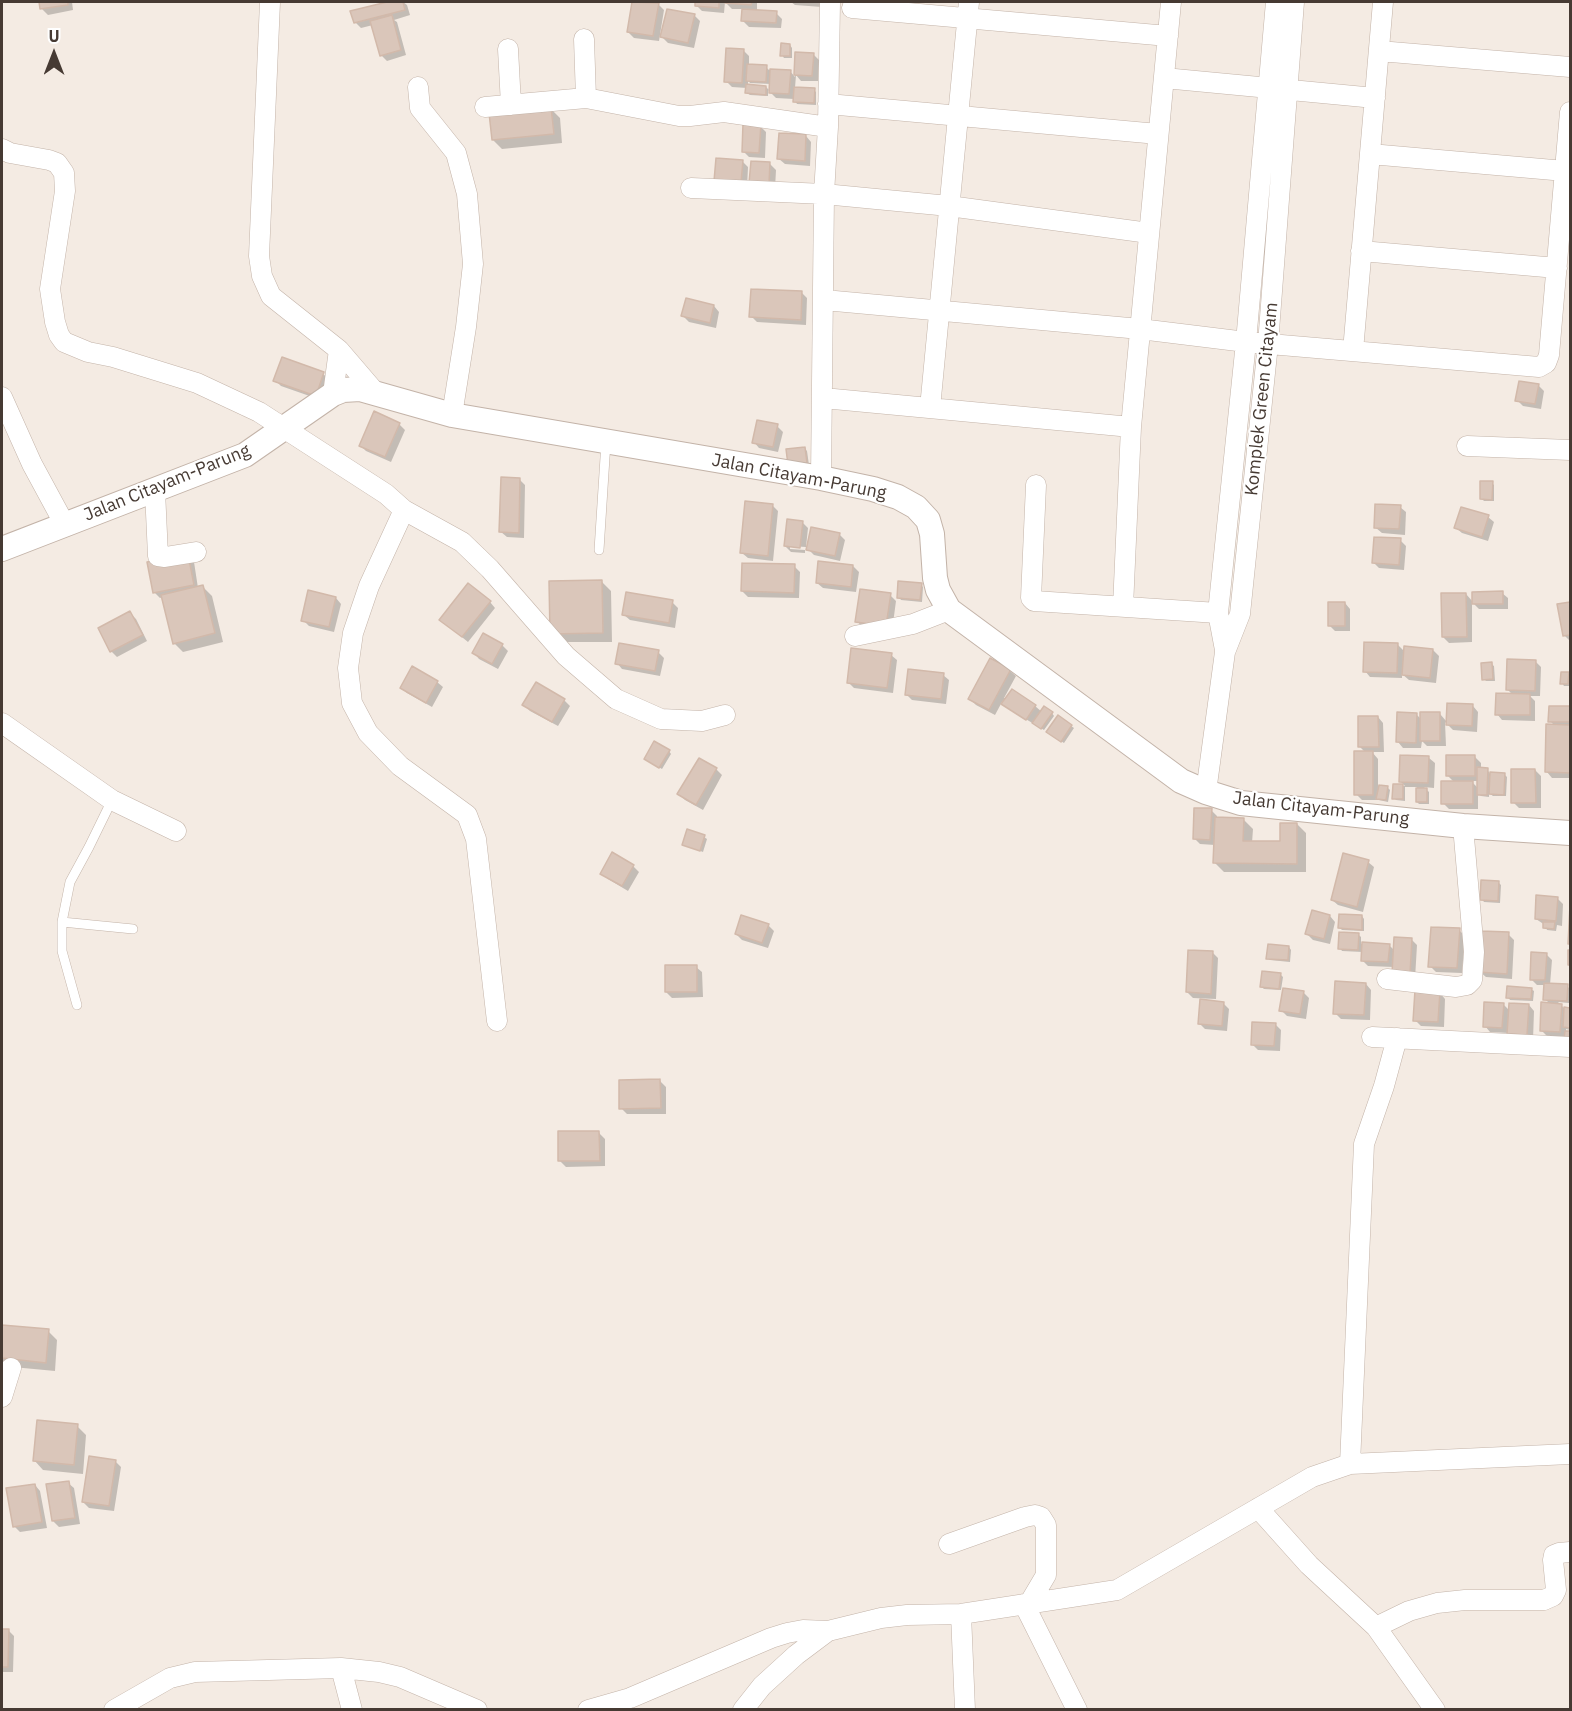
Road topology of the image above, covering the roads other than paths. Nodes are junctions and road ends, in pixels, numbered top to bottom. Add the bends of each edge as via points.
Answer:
1 (270, 2) edge
2 (830, 2) edge
3 (1171, 2) edge
4 (1276, 2) edge
5 (1294, 2) edge
6 (1383, 2) edge
7 (852, 8) dead end
8 (969, 9) edge
9 (1168, 36) junction
10 (584, 39) dead end
11 (508, 49) dead end
12 (1378, 51) junction
13 (1570, 67) edge
14 (1164, 78) junction
15 (418, 87) dead end
16 (1277, 88) junction
17 (586, 98) junction
18 (1374, 98) junction
19 (828, 104) junction
20 (510, 105) junction
21 (485, 107) dead end
22 (1570, 112) edge
23 (958, 116) junction
24 (828, 127) junction
25 (1158, 134) junction
26 (2, 149) edge
27 (1370, 154) junction
28 (1565, 171) junction
29 (691, 188) dead end
30 (824, 194) junction
31 (949, 206) junction
32 (1149, 233) junction
33 (1361, 251) junction
34 (1557, 268) junction
35 (824, 300) junction
36 (939, 310) junction
37 (1140, 329) junction
38 (1246, 342) junction
39 (1268, 344) junction
40 (339, 350) junction
41 (1353, 351) junction
42 (375, 392) junction
43 (2, 397) edge
44 (823, 398) junction
45 (319, 404) junction
46 (930, 408) junction
47 (452, 415) junction
48 (1131, 426) junction
49 (283, 429) junction
50 (606, 442) junction
51 (1467, 446) dead end
52 (1570, 450) edge
53 (821, 478) junction
54 (1036, 485) dead end
55 (155, 491) junction
56 (404, 510) junction
57 (65, 525) junction
58 (2, 549) edge
59 (599, 550) dead end
60 (196, 552) dead end
61 (1123, 607) junction
62 (949, 610) junction
63 (1218, 613) junction
64 (855, 636) dead end
65 (1225, 652) junction
66 (725, 715) dead end
67 (2, 723) edge
68 (1206, 792) junction
69 (112, 800) junction
70 (1463, 826) junction
71 (176, 831) dead end
72 (1570, 833) edge
73 (62, 922) junction
74 (133, 929) dead end
75 (1387, 979) dead end
76 (77, 1005) dead end
77 (497, 1022) dead end
78 (1372, 1036) dead end
79 (1397, 1038) junction
80 (1570, 1047) edge
81 (11, 1368) dead end
82 (2, 1397) edge
83 (1570, 1454) edge
84 (1350, 1464) junction
85 (1258, 1508) junction
86 (949, 1544) dead end
87 (1570, 1552) edge
88 (1031, 1598) junction
89 (961, 1614) junction
90 (1376, 1627) junction
91 (828, 1630) junction
92 (341, 1668) junction
93 (114, 1710) edge
94 (351, 1710) edge
95 (477, 1710) edge
96 (588, 1710) edge
97 (743, 1710) edge
98 (965, 1710) edge
99 (1077, 1710) edge
100 (1435, 1710) edge

1 - 40 street via 259,256 262,276 271,296
2 - 19 street
3 - 9 street
4 - 16 street
5 - 16 street, Komplek Green Citayam
6 - 12 street
7 - 8 street
8 - 9 street
8 - 23 street
9 - 14 street
10 - 17 street
11 - 20 street
12 - 13 street
12 - 18 street
14 - 16 street
14 - 25 street
15 - 47 street via 420,108 456,153 467,194 473,264
16 - 18 street
16 - 38 street
16 - 39 street, Komplek Green Citayam
17 - 20 street
17 - 24 street via 679,116 724,112
18 - 27 street
19 - 23 street
19 - 24 street
20 - 21 street
22 - 28 street
23 - 25 street
23 - 31 street
24 - 30 street
25 - 32 street
26 - 49 street via 57,163 64,173 65,191 50,289 55,322 64,342 197,383 259,412
27 - 28 street
27 - 33 street
28 - 34 street
29 - 30 street
30 - 31 street
30 - 35 street
31 - 32 street
31 - 36 street
32 - 37 street
33 - 34 street
33 - 41 street
34 - 41 street via 1549,355 1539,367
35 - 36 street
35 - 44 street
36 - 37 street
36 - 46 street
37 - 38 street
37 - 48 street
38 - 39 street
38 - 63 street
39 - 41 street
39 - 65 street, Komplek Green Citayam via 1240,614
40 - 42 street
40 - 45 street
42 - 45 street, Jalan Citayam-Parung via 351,389
42 - 47 street, Jalan Citayam-Parung
43 - 57 street
44 - 46 street
44 - 53 street
45 - 49 street, Jalan Citayam-Parung
46 - 48 street
47 - 50 street, Jalan Citayam-Parung
48 - 61 street
49 - 55 street, Jalan Citayam-Parung via 245,455
49 - 56 street via 386,494
50 - 53 street, Jalan Citayam-Parung
50 - 59 lane
51 - 52 street
53 - 62 street, Jalan Citayam-Parung via 873,489 916,507 928,520 935,579
54 - 61 street via 1031,598 1039,602
55 - 57 street, Jalan Citayam-Parung
55 - 60 street via 158,556
56 - 66 street via 462,542 566,656 616,699 661,719 702,721
56 - 77 street via 369,586 353,633 348,668 352,703 368,733 400,766 467,815 476,839
57 - 58 street, Jalan Citayam-Parung
61 - 63 street
62 - 64 street via 913,624
62 - 68 street, Jalan Citayam-Parung via 1181,781
63 - 65 street
65 - 68 street, Komplek Green Citayam
67 - 69 street
68 - 70 street, Jalan Citayam-Parung via 1241,803
69 - 71 street
69 - 73 lane via 70,882
70 - 72 street, Jalan Citayam-Parung
70 - 75 street via 1474,952 1472,980 1456,987
73 - 74 lane
73 - 76 lane via 62,951
78 - 79 street
79 - 80 street
79 - 84 street via 1364,1143
81 - 82 street
83 - 84 street
84 - 85 street via 1312,1477
85 - 88 street via 1117,1590
85 - 90 street via 1309,1565
86 - 88 street via 1025,1517 1041,1517 1046,1524 1046,1575
87 - 90 street via 1554,1555 1556,1590 1544,1600 1437,1604 1409,1611
88 - 89 street
88 - 99 street
89 - 91 street via 898,1616
89 - 98 street
90 - 100 street
91 - 96 street via 803,1630 771,1638 630,1698
91 - 97 street via 762,1686
92 - 93 street via 195,1672 170,1678
92 - 94 street
92 - 95 street via 400,1677

